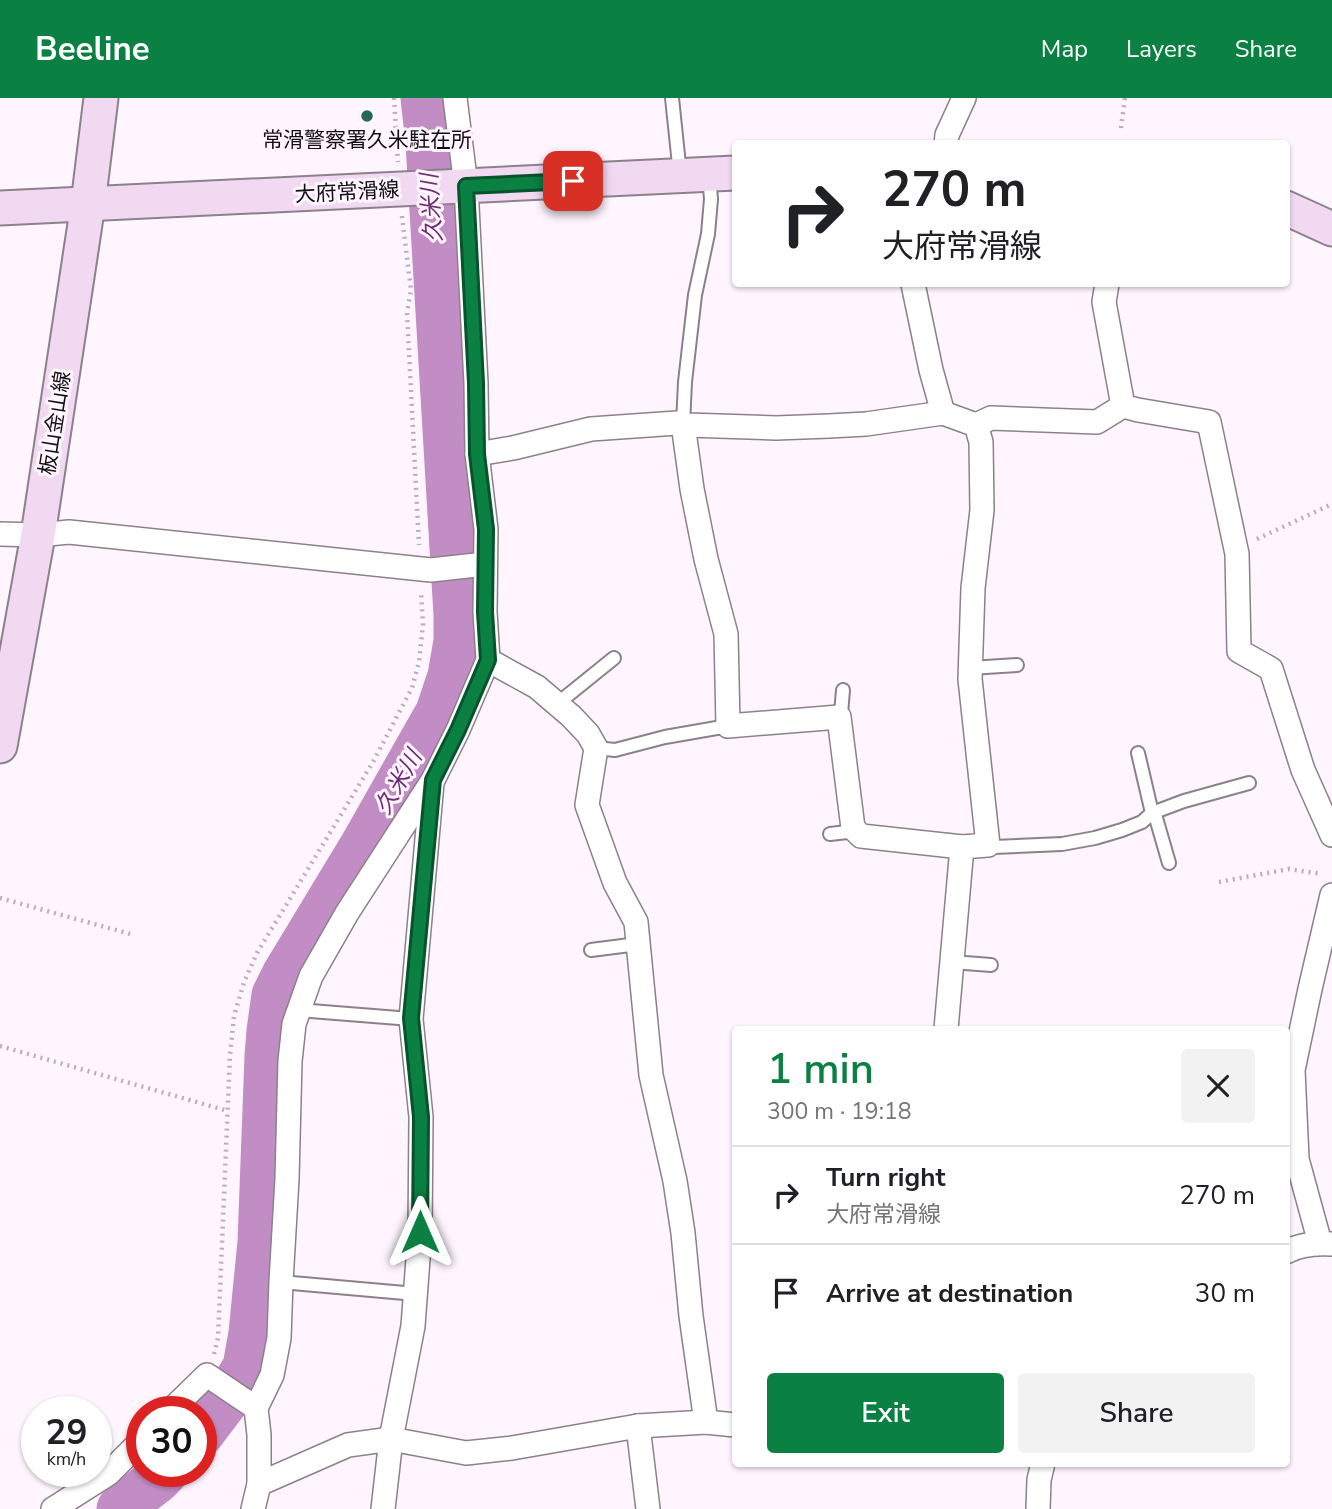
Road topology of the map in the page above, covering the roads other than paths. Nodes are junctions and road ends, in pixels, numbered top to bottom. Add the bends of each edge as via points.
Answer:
1 (101, 98) edge
2 (456, 98) edge
3 (671, 98) edge
4 (964, 98) edge
5 (946, 140) edge
6 (708, 174) edge
7 (466, 186) junction
8 (88, 204) junction
9 (0, 208) edge
10 (1290, 210) edge
11 (1332, 229) edge
12 (914, 287) edge
13 (1106, 287) edge
14 (1123, 406) junction
15 (943, 413) junction
16 (683, 424) junction
17 (976, 425) junction
18 (477, 454) junction
19 (0, 534) edge
20 (38, 535) junction
21 (479, 564) junction
22 (614, 657) dead end
23 (488, 660) junction
24 (1017, 665) dead end
25 (970, 668) junction
26 (843, 690) dead end
27 (556, 704) junction
28 (839, 717) junction
29 (728, 726) junction
30 (0, 746) edge
31 (596, 748) junction
32 (1138, 753) dead end
33 (433, 780) junction
34 (1249, 783) dead end
35 (1152, 813) junction
36 (856, 831) junction
37 (830, 834) dead end
38 (1332, 835) edge
39 (988, 845) junction
40 (962, 847) junction
41 (1169, 863) dead end
42 (1332, 895) edge
43 (638, 944) junction
44 (591, 950) dead end
45 (952, 962) junction
46 (991, 965) dead end
47 (298, 1010) junction
48 (411, 1018) junction
49 (946, 1026) edge
50 (1326, 1244) edge
51 (1290, 1250) edge
52 (281, 1282) junction
53 (415, 1294) junction
54 (185, 1396) edge
55 (256, 1408) junction
56 (706, 1422) junction
57 (732, 1425) edge
58 (638, 1426) junction
59 (391, 1439) junction
60 (126, 1456) edge
61 (1042, 1467) edge
62 (259, 1484) junction
63 (52, 1509) edge
64 (253, 1509) edge
65 (383, 1509) edge
66 (648, 1509) edge
67 (1038, 1509) edge

1 - 8 main road, 板山金山線
2 - 7 street
3 - 6 lane
4 - 5 street
6 - 7 main road, 大府常滑線
6 - 16 lane via 708,234 695,295
7 - 8 main road, 大府常滑線
7 - 18 street
8 - 9 main road, 大府常滑線
8 - 20 main road, 板山金山線
10 - 11 main road
12 - 15 street
13 - 14 street via 1104,302
14 - 17 street via 1097,422 991,418
14 - 38 street via 1209,422 1235,547 1239,651 1271,669 1303,770
15 - 16 street via 803,428
15 - 17 street
16 - 18 street via 591,429
16 - 29 street via 692,489 726,634
17 - 25 street via 981,442 982,510
18 - 21 street via 486,529
19 - 20 street
20 - 21 street via 69,532 425,569
20 - 30 main road, 板山金山線
21 - 23 street
22 - 27 lane
23 - 27 street via 537,687
23 - 33 street
24 - 25 lane
25 - 39 street
26 - 28 lane
27 - 31 street
28 - 29 street
28 - 36 street
29 - 31 lane via 615,750
31 - 43 street via 587,805 615,883 636,922
32 - 35 lane
33 - 47 street via 347,913 311,976
33 - 48 street
34 - 35 lane
35 - 39 lane via 1142,822 1096,838 1062,844
35 - 41 lane
36 - 37 lane
36 - 40 street via 861,836
39 - 40 street
40 - 45 street
42 - 50 street via 1293,1070 1297,1159
43 - 44 lane
43 - 56 street via 651,1075 677,1194
45 - 46 lane
45 - 49 street
47 - 48 lane
47 - 52 street via 290,1061
48 - 53 street via 421,1117
50 - 51 street
52 - 53 lane
52 - 55 street via 272,1375
53 - 59 street
54 - 55 street via 207,1375
55 - 62 street
56 - 57 street
56 - 58 street
58 - 59 street via 466,1453
58 - 66 street
59 - 62 street via 348,1445
59 - 65 street
60 - 63 street via 108,1474
61 - 67 street
62 - 64 street

